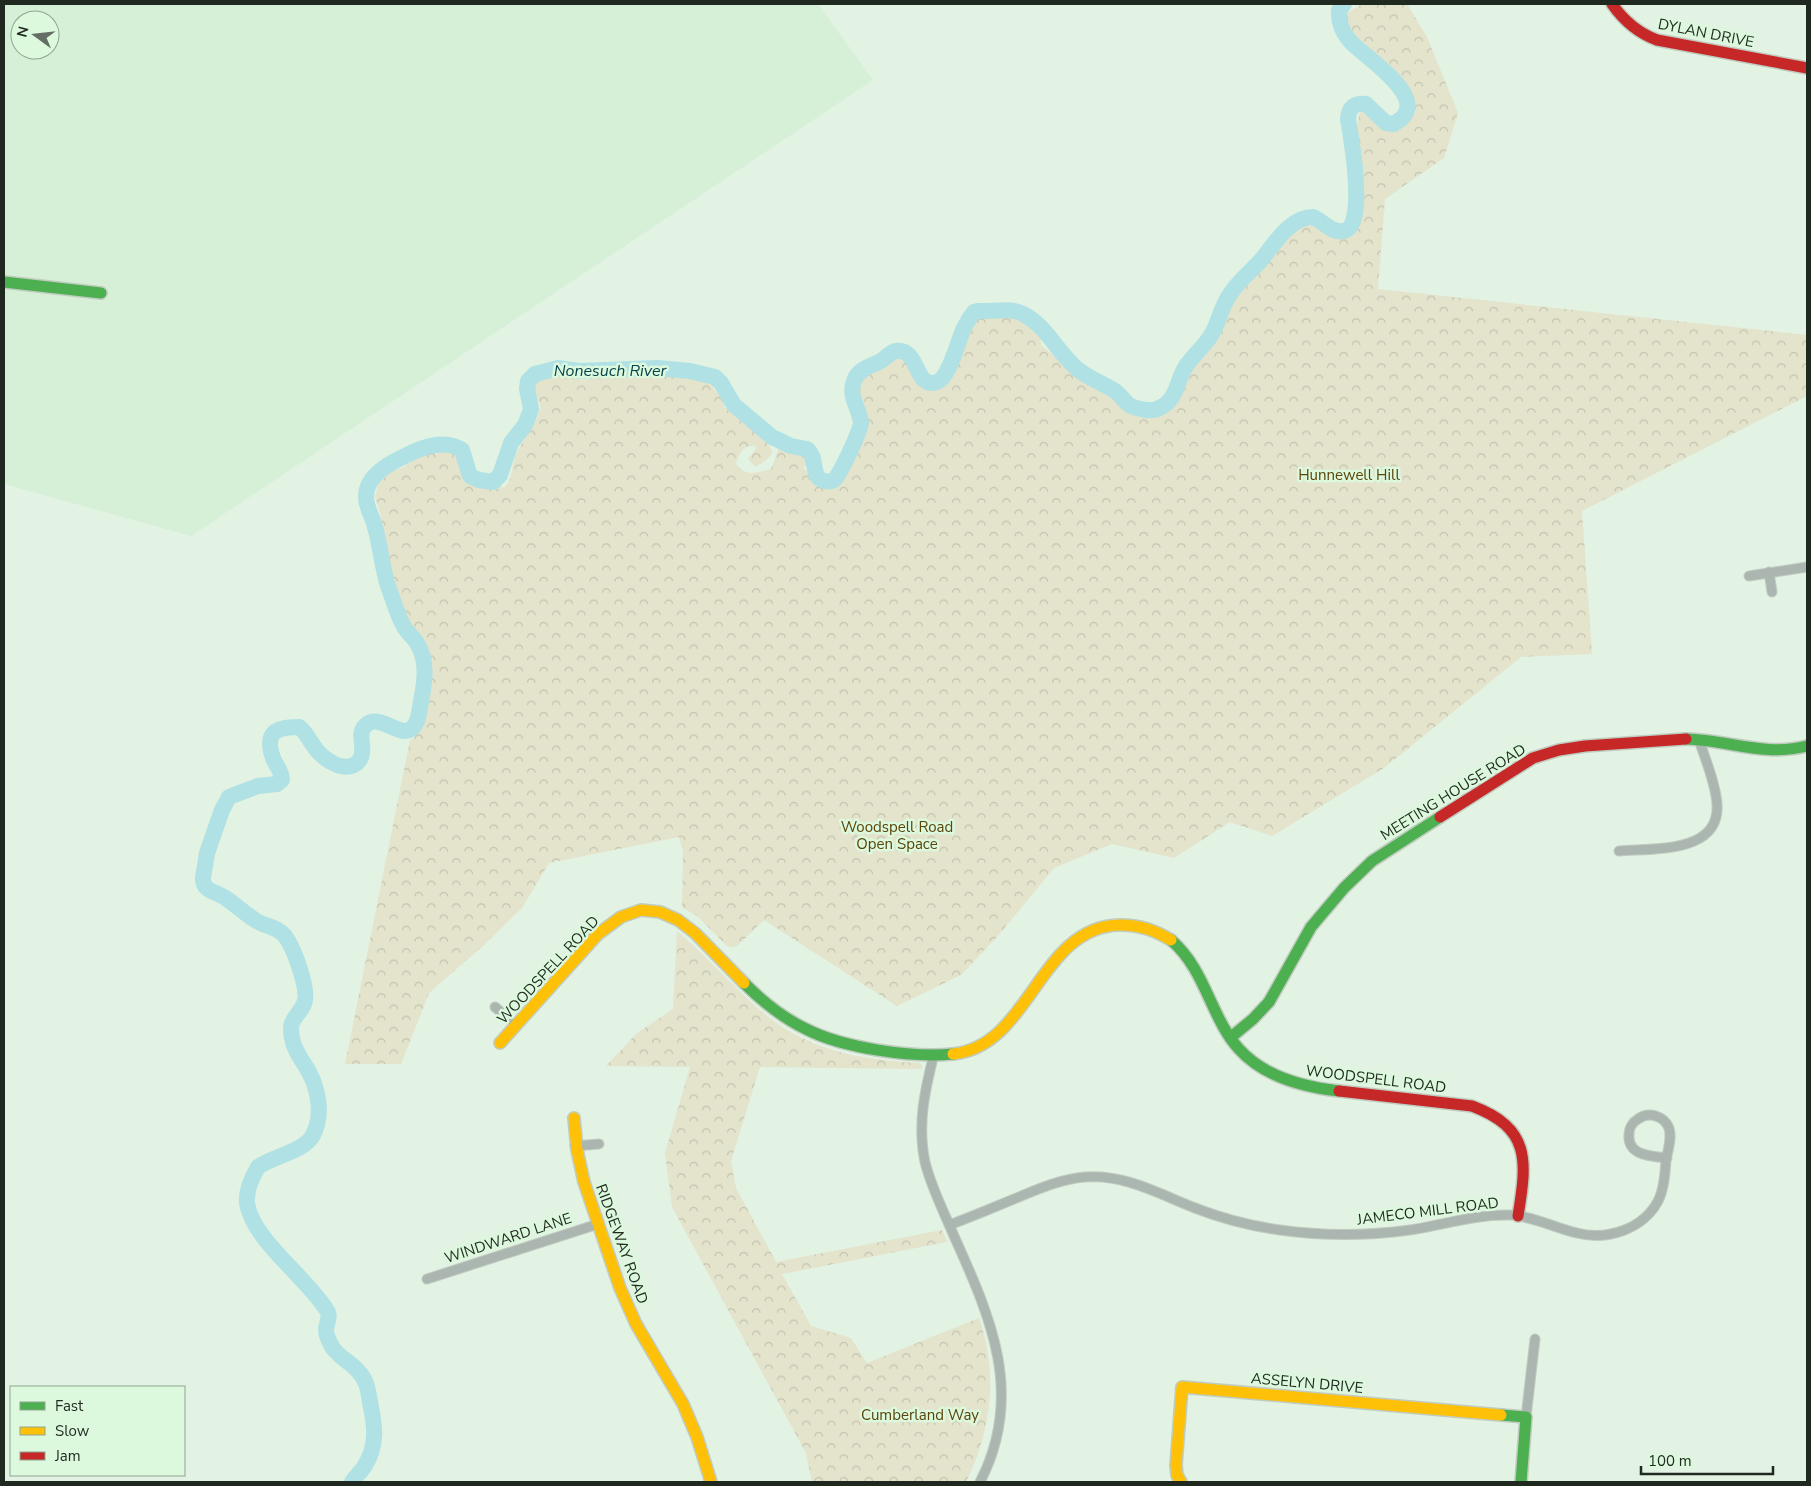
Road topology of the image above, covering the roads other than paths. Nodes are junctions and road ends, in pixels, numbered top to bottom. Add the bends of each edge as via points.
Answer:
1 (1612, 4) edge
2 (1807, 68) edge
3 (4, 282) edge
4 (101, 293) dead end
5 (1807, 567) edge
6 (1769, 572) junction
7 (1749, 576) dead end
8 (1772, 592) dead end
9 (1699, 740) junction
10 (1807, 746) edge
11 (1618, 851) dead end
12 (495, 1006) dead end
13 (516, 1025) junction
14 (1230, 1038) junction
15 (500, 1043) dead end
16 (934, 1054) junction
17 (574, 1118) dead end
18 (600, 1144) dead end
19 (575, 1146) junction
20 (1667, 1158) junction
21 (1518, 1216) junction
22 (598, 1224) junction
23 (949, 1225) junction
24 (426, 1278) dead end
25 (1535, 1339) dead end
26 (1526, 1417) junction
27 (711, 1482) edge
28 (980, 1482) edge
29 (1181, 1482) edge
30 (1521, 1482) edge

1 - 2 street, DYLAN DRIVE via 1629,24 1650,38
3 - 4 street
5 - 6 street
6 - 7 street
6 - 8 street
9 - 10 street, MEETING HOUSE ROAD via 1774,752
9 - 11 street via 1716,794 1718,812 1711,829 1688,845
9 - 14 street, MEETING HOUSE ROAD via 1570,747 1542,754 1520,766 1372,861 1354,877 1312,926 1266,1006
12 - 13 street
13 - 15 street, WOODSPELL ROAD
13 - 16 street, WOODSPELL ROAD via 609,924 629,914 647,911 680,920 698,934 759,997 780,1015 805,1029 848,1044
14 - 16 street, WOODSPELL ROAD via 1201,980 1175,942 1155,930 1123,924 1088,932 1065,948 1005,1027 987,1042 964,1052
14 - 21 street, WOODSPELL ROAD via 1256,1064 1303,1086 1472,1106 1493,1113 1510,1126 1522,1150
16 - 23 street via 922,1106 921,1134 925,1163
17 - 19 street, RIDGEWAY ROAD
18 - 19 street
19 - 22 street, RIDGEWAY ROAD
20 - 20 street, JAMECO MILL ROAD via 1669,1131 1665,1122 1653,1115 1636,1120 1629,1135 1633,1147 1643,1155
20 - 21 street, JAMECO MILL ROAD via 1657,1202 1645,1217 1626,1229 1608,1235 1588,1235
21 - 23 street, JAMECO MILL ROAD via 1488,1216 1389,1232 1311,1234 1234,1221 1134,1183 1114,1178 1084,1177 1046,1187
22 - 24 street, WINDWARD LANE
22 - 27 street, RIDGEWAY ROAD via 632,1316 686,1408
23 - 28 street via 990,1324 1001,1372 999,1428
25 - 26 street
26 - 29 street, ASSELYN DRIVE via 1182,1387 1176,1465
26 - 30 street

